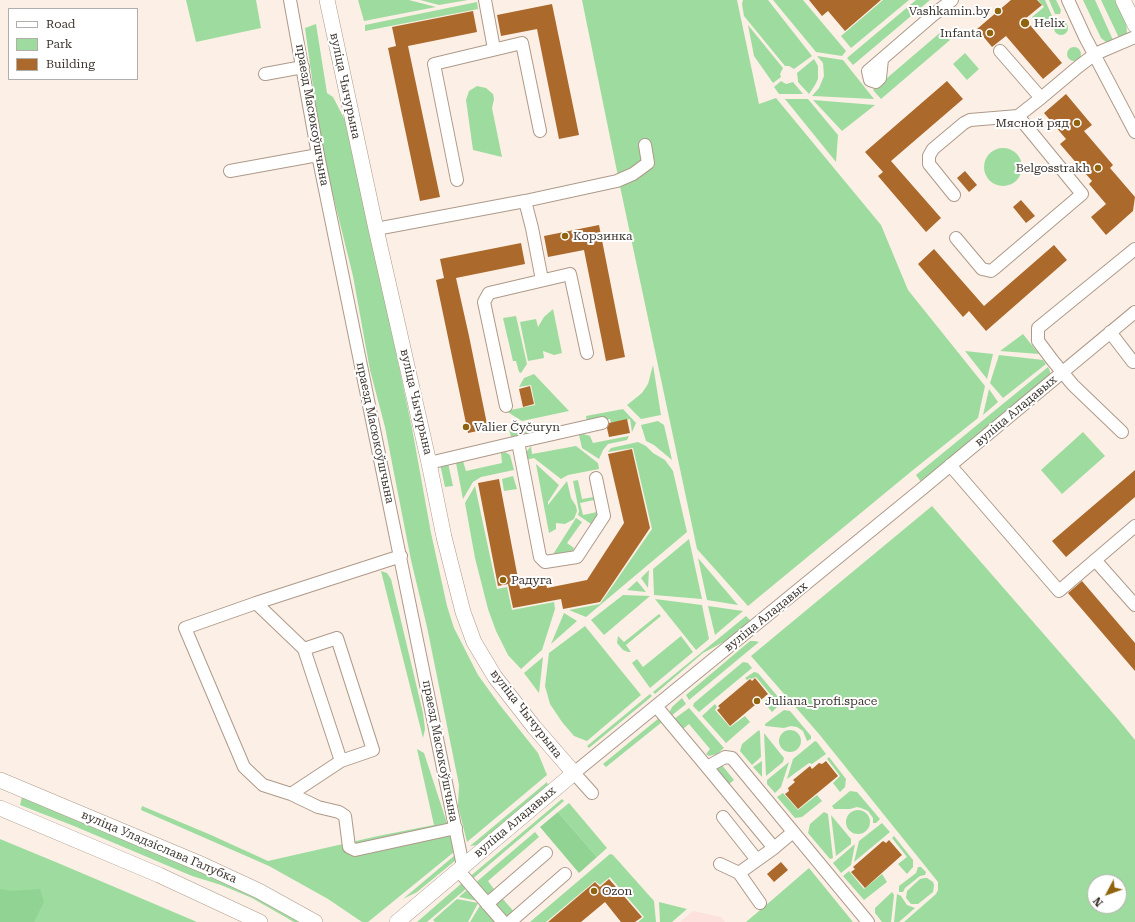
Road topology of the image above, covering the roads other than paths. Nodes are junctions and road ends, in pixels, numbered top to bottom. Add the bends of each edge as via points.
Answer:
1 (290, 0) edge
2 (327, 0) edge
3 (485, 0) edge
4 (952, 0) edge
5 (1068, 0) edge
6 (1123, 0) edge
7 (1135, 25) edge
8 (1135, 37) edge
9 (494, 49) junction
10 (1000, 50) dead end
11 (1095, 54) junction
12 (882, 59) dead end
13 (303, 67) junction
14 (265, 74) dead end
15 (1041, 98) junction
16 (1018, 116) junction
17 (540, 131) dead end
18 (1135, 132) edge
19 (645, 145) dead end
20 (318, 154) junction
21 (230, 171) dead end
22 (457, 180) dead end
23 (954, 195) dead end
24 (525, 201) junction
25 (376, 229) junction
26 (956, 238) dead end
27 (1135, 249) edge
28 (542, 280) junction
29 (1135, 312) edge
30 (1110, 332) junction
31 (587, 353) dead end
32 (1133, 362) dead end
33 (1062, 372) junction
34 (506, 406) dead end
35 (602, 423) dead end
36 (1122, 432) dead end
37 (518, 442) junction
38 (429, 463) junction
39 (950, 465) junction
40 (596, 478) dead end
41 (1135, 526) edge
42 (401, 556) junction
43 (1095, 560) junction
44 (256, 603) junction
45 (1135, 605) edge
46 (304, 649) junction
47 (656, 706) junction
48 (341, 761) junction
49 (707, 767) junction
50 (574, 773) junction
51 (0, 780) edge
52 (290, 794) junction
53 (592, 794) dead end
54 (0, 808) edge
55 (723, 817) dead end
56 (456, 828) junction
57 (793, 832) junction
58 (774, 848) junction
59 (546, 853) dead end
60 (757, 860) junction
61 (720, 864) dead end
62 (461, 868) junction
63 (739, 873) junction
64 (566, 874) dead end
65 (760, 903) dead end
66 (487, 904) junction
67 (260, 922) edge
68 (315, 922) edge
69 (397, 922) edge
70 (503, 922) edge
71 (510, 922) edge
72 (868, 922) edge

1 - 13 street, праезд Масюкоўшчына
2 - 25 main road, вуліца Чычурына
3 - 9 street
4 - 12 street
5 - 11 street
6 - 7 main road
8 - 11 street
9 - 17 street via 522,43
9 - 22 street via 434,64
10 - 15 street
11 - 15 street
11 - 18 street
13 - 14 street
13 - 20 street, праезд Масюкоўшчына
15 - 16 street
16 - 23 street via 970,120 933,149 929,156 929,164
16 - 26 street via 1082,194 991,270 982,269
19 - 24 street via 648,164 633,174 617,181
20 - 21 street
20 - 42 street, праезд Масюкоўшчына
24 - 25 street
24 - 28 street
25 - 38 main road, вуліца Чычурына
27 - 33 street via 1038,328 1038,341
28 - 31 street via 570,274
28 - 34 street via 489,293 484,302
29 - 30 street, вуліца Аладавых
30 - 32 street
30 - 33 street, вуліца Аладавых
33 - 36 street
33 - 39 street, вуліца Аладавых
35 - 37 street
37 - 38 street
37 - 40 street via 540,557 545,562 577,557 604,516
38 - 50 main road, вуліца Чычурына via 456,585 474,642 505,690
39 - 43 street via 1059,590
39 - 47 street, вуліца Аладавых
41 - 43 street
42 - 44 street
42 - 56 street, праезд Масюкоўшчына
43 - 45 street
44 - 46 street
44 - 52 street via 185,628 244,767 263,785
46 - 48 street
46 - 48 street via 337,638 374,750
47 - 49 street
47 - 50 street, вуліца Аладавых
48 - 52 street
49 - 57 street via 726,757 732,758
49 - 58 street
50 - 53 street
50 - 62 main road, вуліца Аладавых
51 - 68 main road, вуліца Уладзіслава Галубка via 203,865 259,891
52 - 56 street via 344,816 349,847 355,850
54 - 67 main road via 159,875
55 - 60 street
56 - 62 street, праезд Масюкоўшчына
57 - 58 street
57 - 72 street
58 - 60 street
59 - 66 street
60 - 63 street
61 - 63 street
62 - 66 street
62 - 69 main road, вуліца Аладавых
63 - 65 street
64 - 71 street
66 - 70 street

